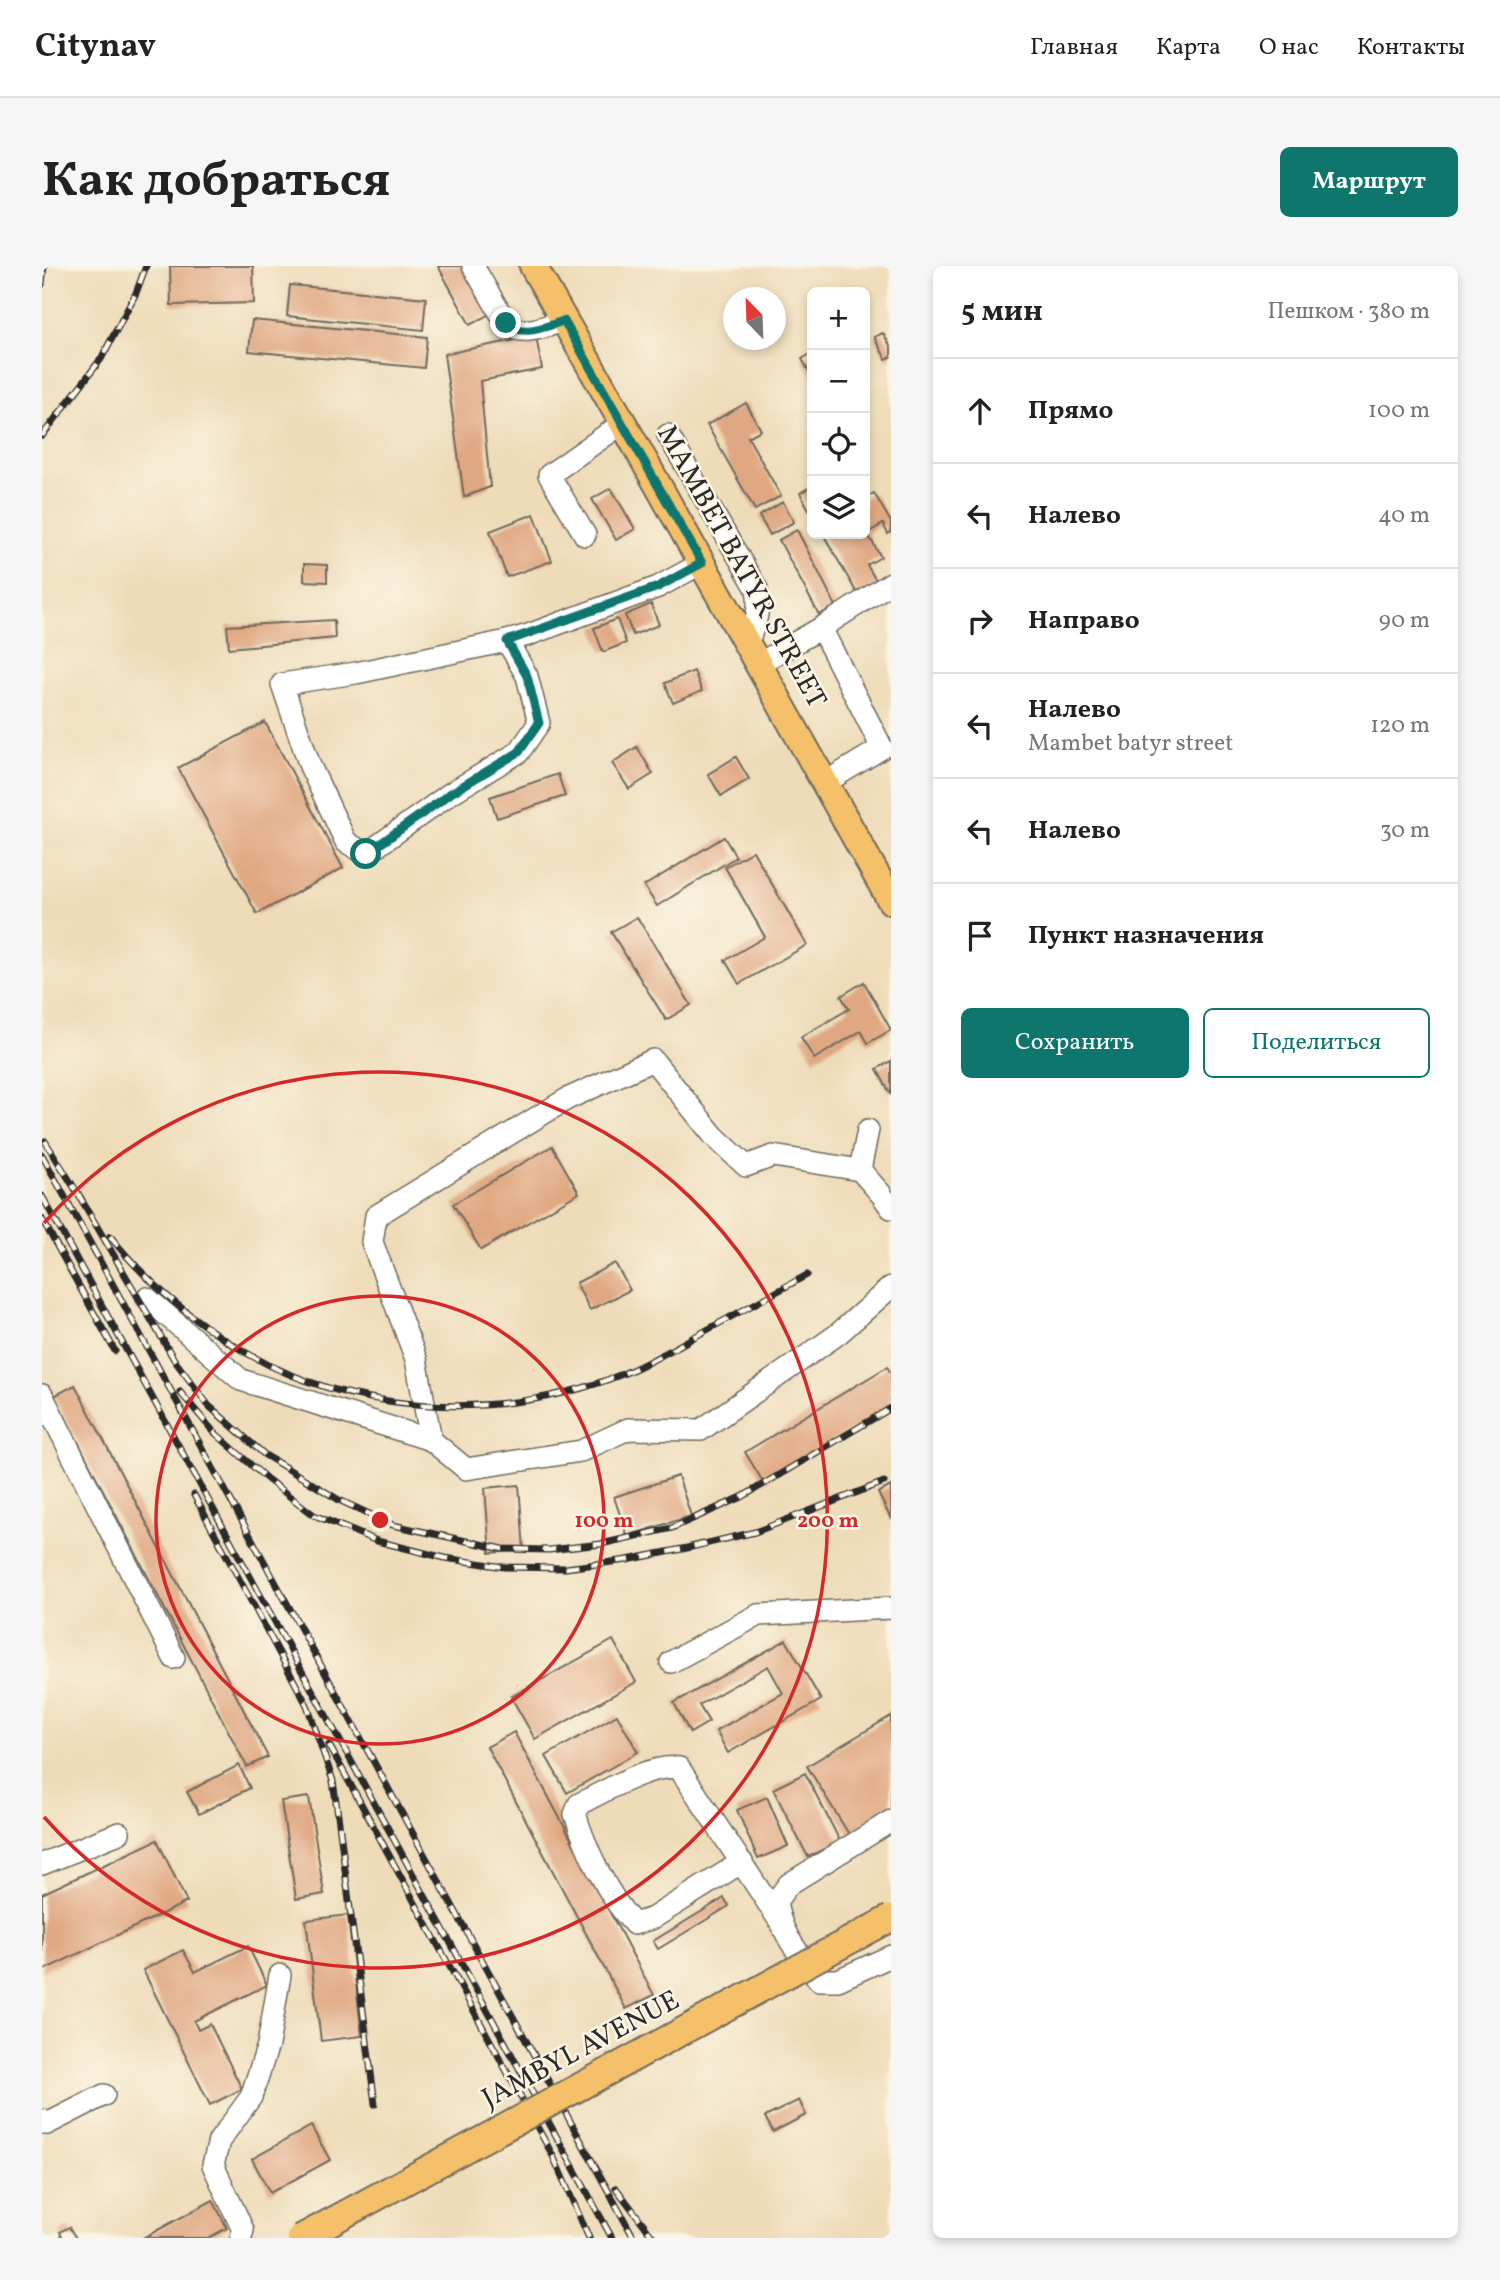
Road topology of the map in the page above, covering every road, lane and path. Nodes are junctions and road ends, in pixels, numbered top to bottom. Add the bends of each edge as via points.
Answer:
1 (473, 266) edge
2 (533, 266) edge
3 (564, 321) junction
4 (623, 423) junction
5 (668, 435) dead end
6 (585, 535) dead end
7 (702, 563) junction
8 (891, 583) edge
9 (821, 628) junction
10 (507, 641) junction
11 (753, 654) junction
12 (826, 782) junction
13 (891, 901) edge
14 (868, 1130) dead end
15 (860, 1171) junction
16 (891, 1209) edge
17 (891, 1287) edge
18 (147, 1298) dead end
19 (42, 1395) edge
20 (431, 1440) junction
21 (891, 1608) edge
22 (174, 1658) dead end
23 (671, 1662) dead end
24 (891, 1821) edge
25 (119, 1833) dead end
26 (743, 1862) junction
27 (42, 1864) edge
28 (891, 1918) edge
29 (779, 1920) junction
30 (891, 1956) edge
31 (280, 1975) dead end
32 (104, 2095) dead end
33 (42, 2120) edge
34 (242, 2238) edge
35 (301, 2238) edge

1 - 3 street via 513,330 523,332
2 - 3 main road, MAMBET BATYR STREET
3 - 4 main road, MAMBET BATYR STREET
4 - 6 street via 549,475
4 - 7 main road, MAMBET BATYR STREET
5 - 11 street via 757,589 760,603
7 - 10 street via 658,587
7 - 11 main road, MAMBET BATYR STREET
8 - 9 street
9 - 11 street
9 - 12 street via 882,748
10 - 10 street via 527,676 539,723 519,752 451,793 366,854 346,842 310,766 282,684
11 - 12 main road, MAMBET BATYR STREET
12 - 13 main road, MAMBET BATYR STREET
14 - 15 street
15 - 16 street
15 - 20 street via 773,1156 746,1166 714,1136 653,1060 567,1099 417,1189 376,1216 372,1242 416,1359
17 - 20 street via 838,1334 701,1430 628,1429 581,1451 466,1469
18 - 20 street via 240,1380
19 - 22 street
21 - 23 street via 758,1615
24 - 29 street via 789,1884 776,1901
25 - 27 street
26 - 26 street via 679,1768 639,1776 579,1804 575,1814 595,1863 634,1924 653,1918
26 - 29 street
28 - 35 main road, JAMBYL AVENUE, bridge
29 - 30 street via 790,1943 820,1980 838,1980
31 - 34 street via 268,2045 251,2097 219,2141 214,2165 243,2230
32 - 33 street via 47,2124

